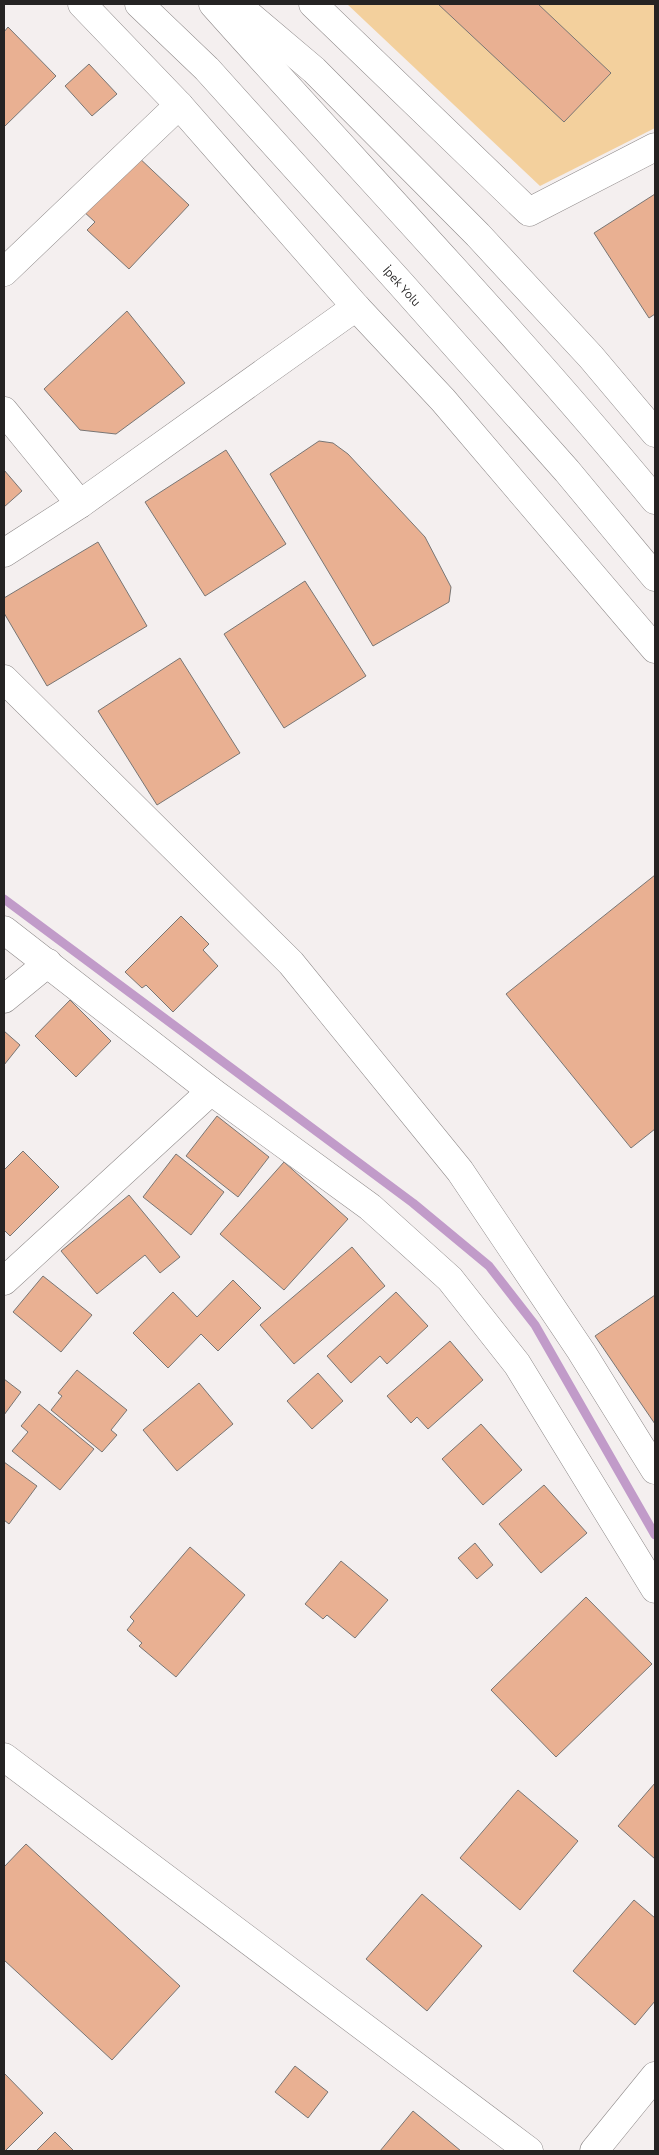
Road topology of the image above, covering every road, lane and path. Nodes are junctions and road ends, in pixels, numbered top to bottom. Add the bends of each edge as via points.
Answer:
1 (82, 4) edge
2 (139, 4) edge
3 (213, 4) edge
4 (236, 4) edge
5 (313, 4) edge
6 (179, 105) junction
7 (655, 147) edge
8 (4, 272) edge
9 (356, 306) junction
10 (4, 411) edge
11 (655, 433) edge
12 (655, 500) edge
13 (80, 504) junction
14 (4, 553) edge
15 (655, 577) edge
16 (655, 648) edge
17 (4, 679) edge
18 (4, 930) edge
19 (48, 963) junction
20 (4, 999) edge
21 (211, 1091) junction
22 (4, 1281) edge
23 (655, 1470) edge
24 (655, 1589) edge
25 (4, 1757) edge
26 (655, 2076) edge
27 (528, 2151) edge
28 (594, 2151) edge

1 - 6 main road
2 - 15 main road, İpek Yolu via 207,70 401,284 567,471
3 - 12 main road via 442,254
4 - 11 main road via 314,70 478,235 591,357
5 - 7 main road via 529,212
6 - 8 main road
6 - 9 main road
9 - 13 main road
9 - 16 main road via 443,400
10 - 13 main road
13 - 14 main road
17 - 23 main road via 291,963 460,1171 581,1351
18 - 19 main road
19 - 20 main road
19 - 21 main road
21 - 22 main road
21 - 24 main road via 370,1207 450,1279 517,1364
25 - 27 main road
26 - 28 main road

